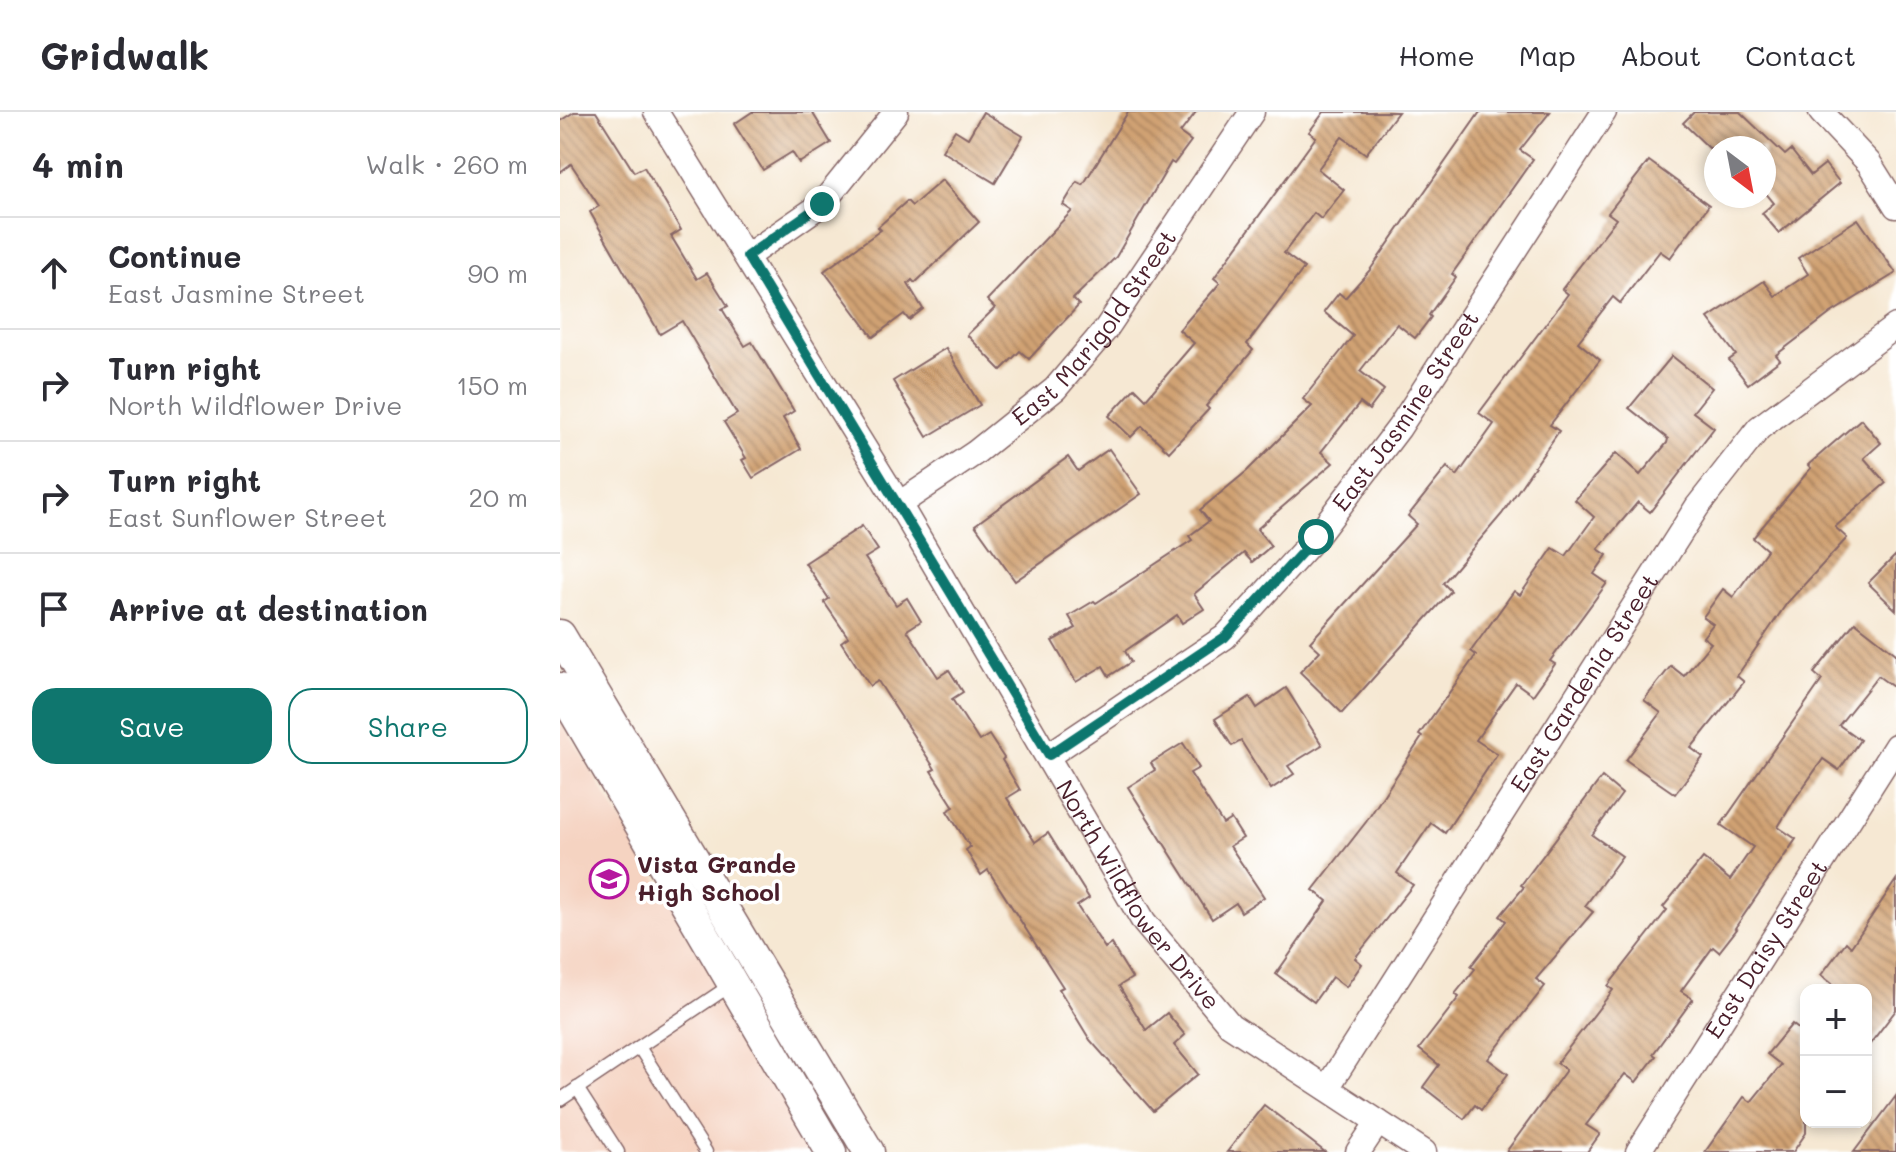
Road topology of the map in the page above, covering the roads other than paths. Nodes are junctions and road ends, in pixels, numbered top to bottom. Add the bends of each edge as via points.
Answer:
1 (656, 112) edge
2 (896, 112) edge
3 (1252, 112) edge
4 (1604, 112) edge
5 (1821, 112) edge
6 (1896, 206) edge
7 (747, 256) junction
8 (1896, 326) edge
9 (899, 504) junction
10 (560, 635) edge
11 (560, 688) edge
12 (1896, 746) edge
13 (1049, 755) junction
14 (731, 985) junction
15 (639, 1047) junction
16 (577, 1088) junction
17 (1327, 1088) junction
18 (560, 1100) edge
19 (1378, 1122) junction
20 (618, 1152) edge
21 (706, 1152) edge
22 (831, 1152) edge
23 (869, 1152) edge
24 (1358, 1152) edge
25 (1424, 1152) edge
26 (1638, 1152) edge

1 - 7 street, North Wildflower Drive
2 - 7 street via 822,204
3 - 9 street, East Marigold Street via 1106,329 1055,389 975,453
4 - 13 street, East Jasmine Street via 1399,428 1316,537 1225,637
5 - 6 street via 1869,163
7 - 9 street, North Wildflower Drive
8 - 17 street, East Gardenia Street via 1759,428 1697,507
9 - 13 street, North Wildflower Drive
10 - 23 street
11 - 14 street
12 - 26 street, East Daisy Street
13 - 17 street, North Wildflower Drive via 1153,934 1230,1025
14 - 15 lane
14 - 22 street
15 - 16 lane
15 - 21 lane
16 - 18 lane
16 - 20 lane
17 - 19 street, North Wildflower Drive
19 - 24 street
19 - 25 street, North Wildflower Drive

